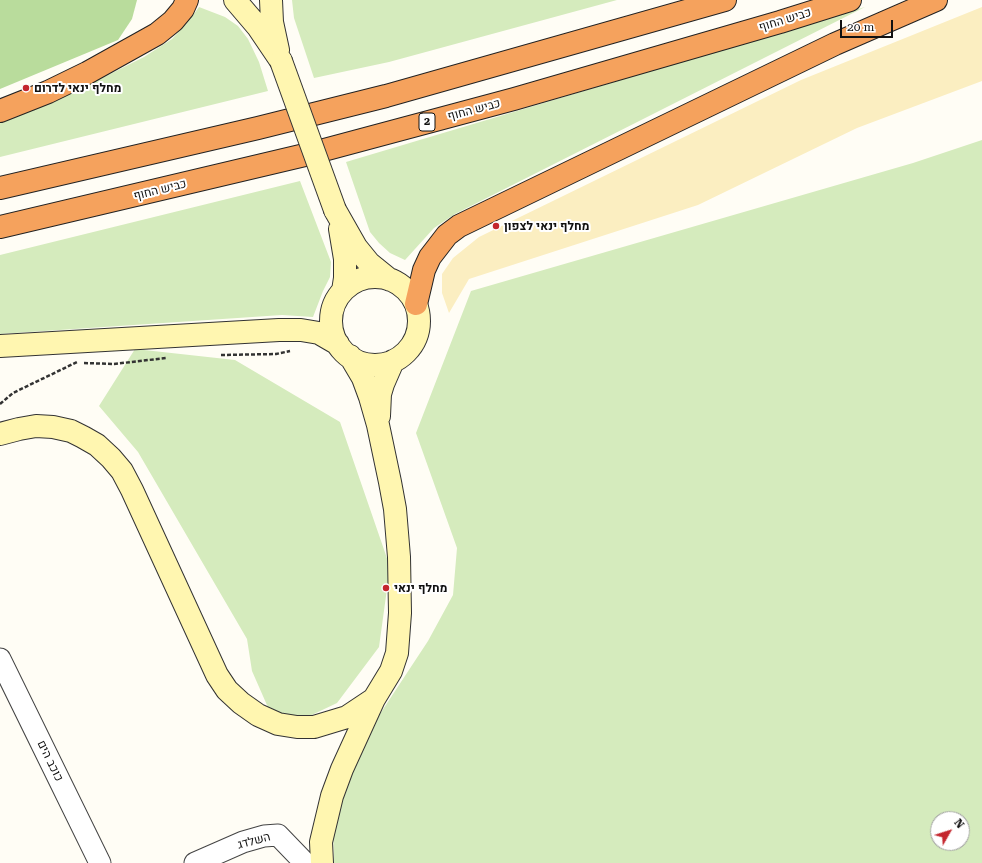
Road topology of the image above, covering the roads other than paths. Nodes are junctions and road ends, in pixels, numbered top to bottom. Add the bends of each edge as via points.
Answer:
1 (187, 0) edge
2 (235, 0) edge
3 (271, 0) edge
4 (725, 0) edge
5 (850, 0) edge
6 (936, 0) edge
7 (281, 61) junction
8 (0, 111) edge
9 (0, 188) edge
10 (335, 210) junction
11 (0, 227) edge
12 (390, 280) junction
13 (343, 291) junction
14 (416, 304) junction
15 (0, 346) edge
16 (344, 350) junction
17 (393, 360) junction
18 (378, 425) junction
19 (0, 434) edge
20 (0, 659) edge
21 (374, 699) junction
22 (100, 863) edge
23 (194, 863) edge
24 (305, 863) edge
25 (322, 863) edge

1 - 8 highway via 173,21 157,34 87,73
2 - 7 main road via 258,27
3 - 7 main road via 272,22
4 - 9 highway via 386,96
5 - 11 highway, כביש החוף / 2 via 514,99 309,154
6 - 14 highway via 835,44 459,226 447,235 430,257 424,270
7 - 10 main road, bridge
10 - 12 main road via 356,247
10 - 13 main road via 345,259
12 - 13 main road via 376,277 362,279
12 - 14 main road via 403,287
13 - 16 main road via 335,303 332,317 333,331
14 - 17 main road via 419,326 415,339 407,351
15 - 16 main road via 301,330 319,333
16 - 17 main road via 358,361 371,364 384,364
16 - 18 main road via 363,378
17 - 18 main road via 380,394
18 - 21 main road via 395,509 400,613 397,653 391,671
19 - 21 main road via 19,428 53,427 83,436 111,458 132,490 217,675 227,690 258,715 278,724 314,727 347,717
20 - 22 street, כוכב הים
21 - 25 main road via 332,796 321,842
23 - 24 street, השלדג via 243,842 278,835

